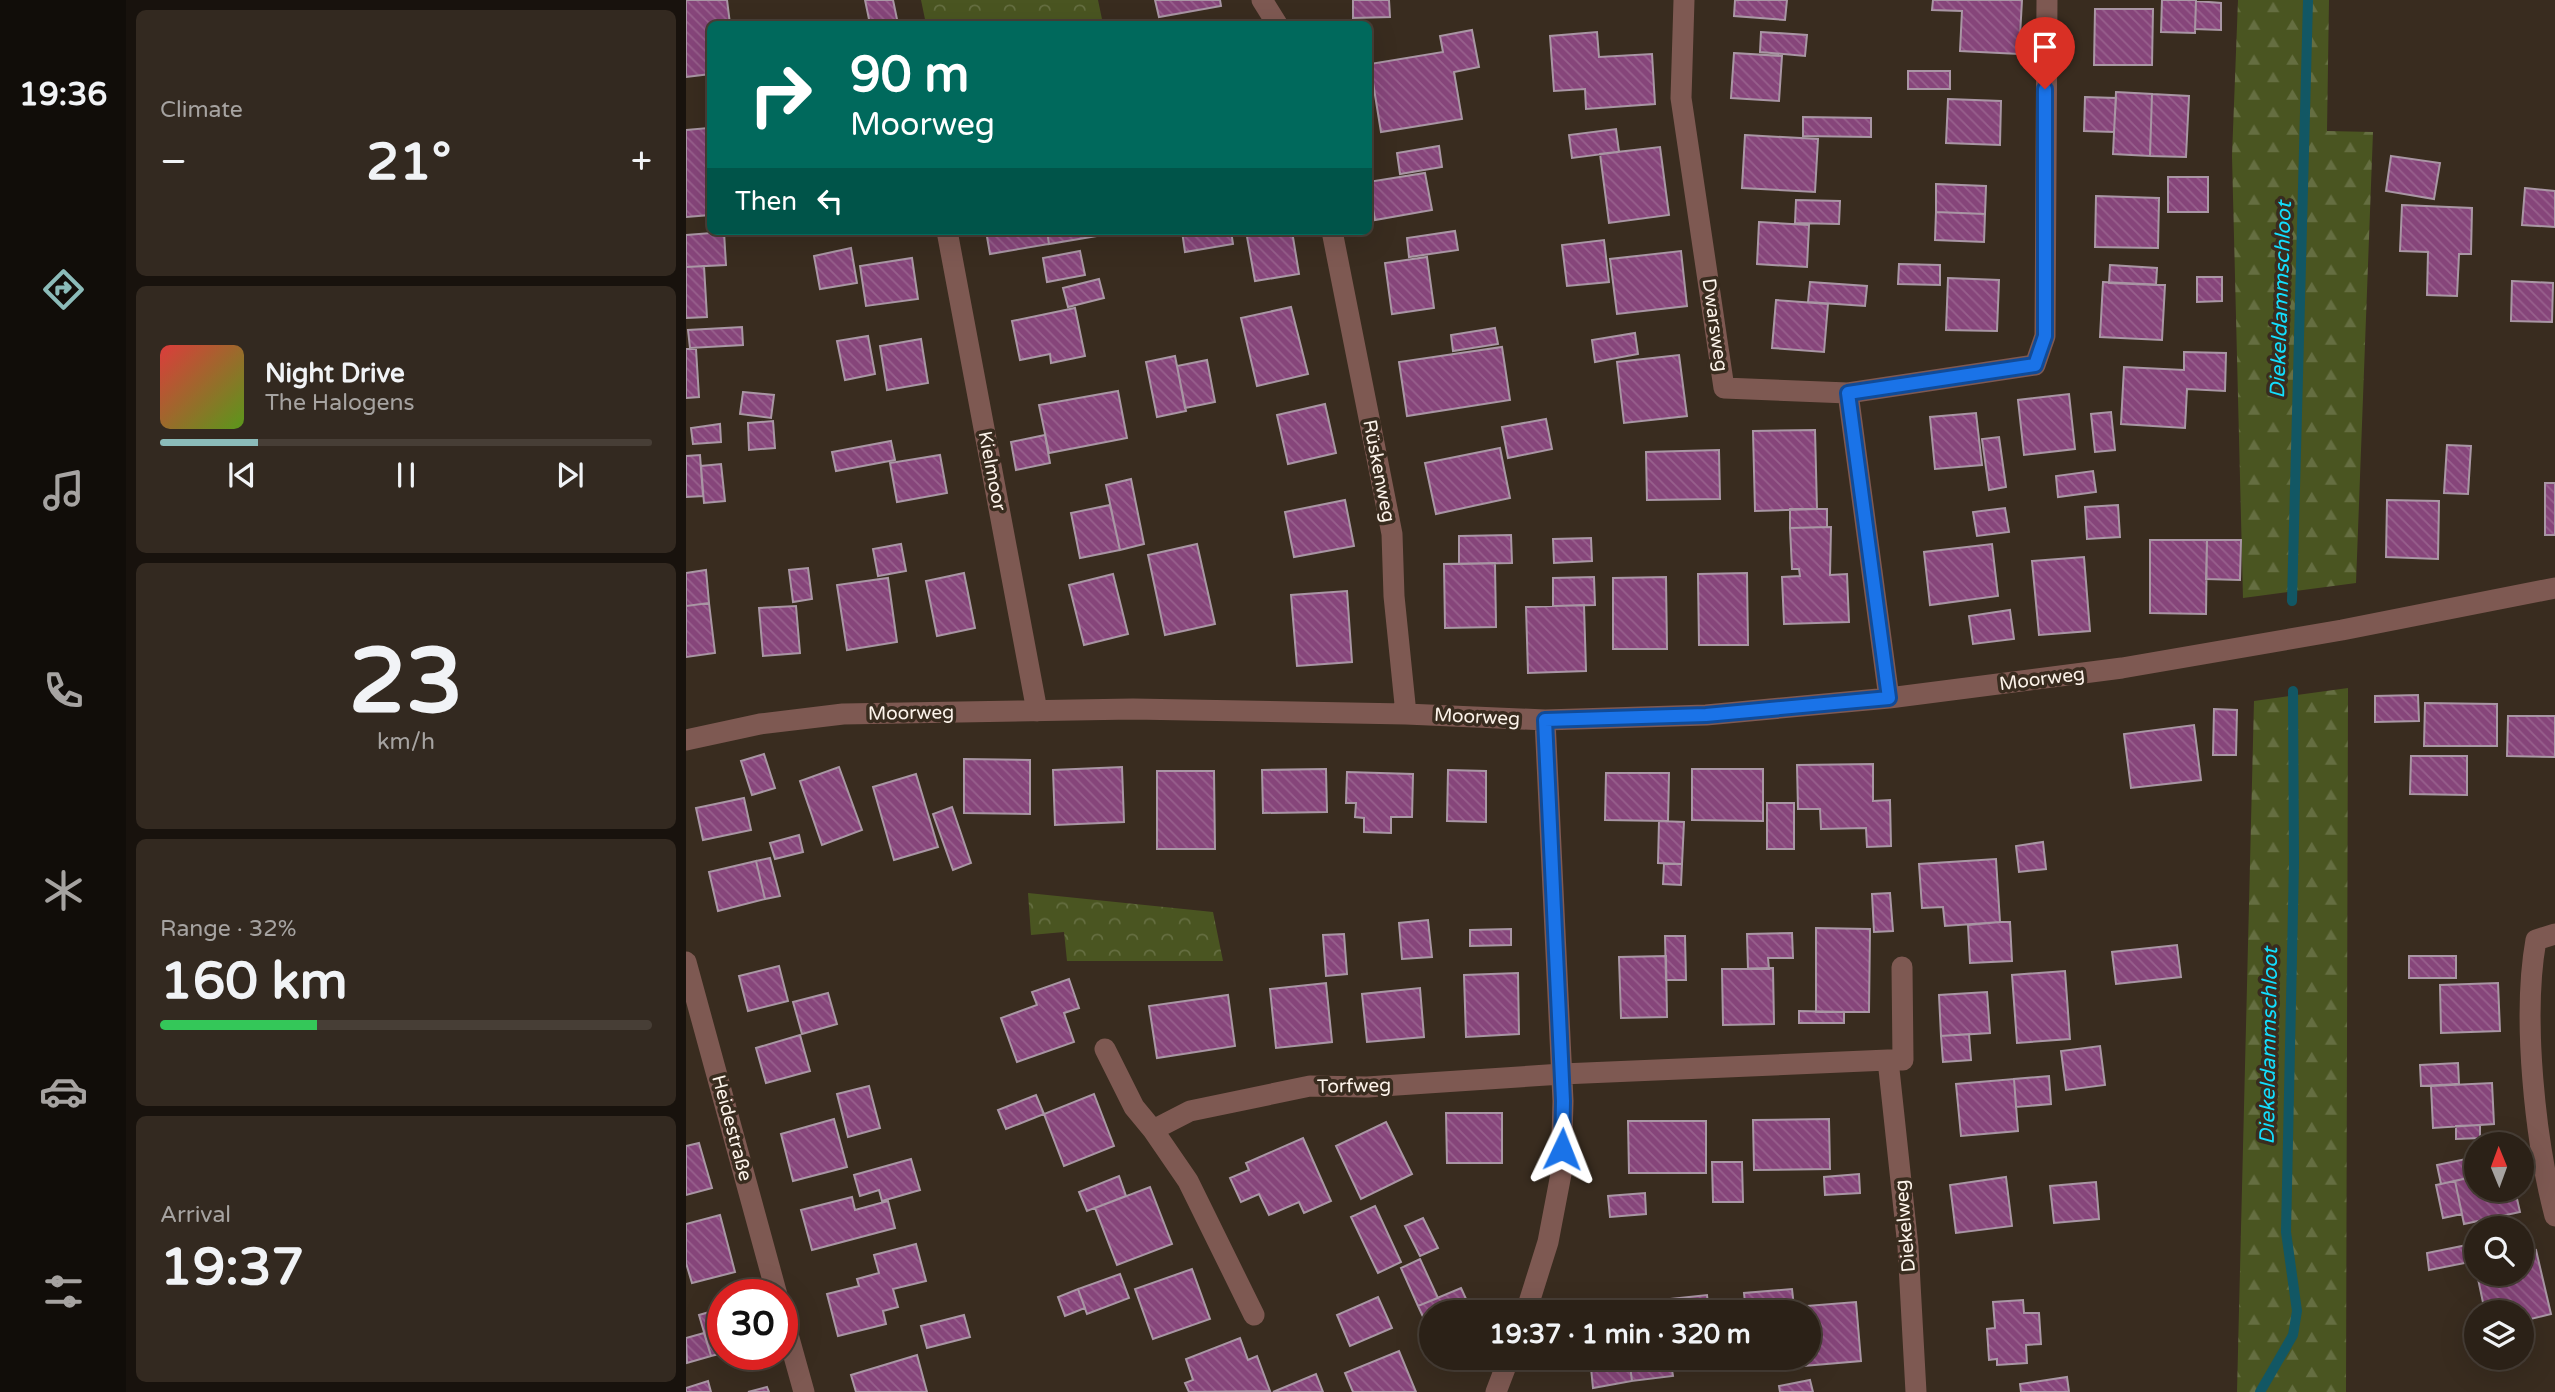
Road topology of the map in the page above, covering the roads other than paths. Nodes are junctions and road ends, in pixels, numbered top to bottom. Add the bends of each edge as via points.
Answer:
1 (1262, 0) edge
2 (1684, 0) edge
3 (2047, 0) edge
4 (1275, 21) edge
5 (948, 235) edge
6 (1333, 235) edge
7 (1848, 393) junction
8 (2555, 588) edge
9 (1889, 698) junction
10 (1037, 711) junction
11 (1406, 714) junction
12 (1545, 720) junction
13 (686, 740) edge
14 (2555, 934) edge
15 (686, 962) edge
16 (1902, 967) dead end
17 (1105, 1049) dead end
18 (1888, 1060) junction
19 (1562, 1074) junction
20 (1153, 1130) junction
21 (2555, 1216) edge
22 (773, 1279) edge
23 (1530, 1300) edge
24 (1254, 1315) dead end
25 (798, 1370) edge
26 (1504, 1370) edge
27 (804, 1392) edge
28 (1496, 1392) edge
29 (1916, 1392) edge

1 - 4 street
2 - 7 street, Dwarsweg via 1681,98 1724,387
3 - 7 street via 2045,336 2035,365
5 - 10 street, Kielmoor
6 - 11 street, Rüskenweg via 1392,534
7 - 9 street
8 - 9 street, Moorweg via 2122,668
9 - 12 street, Moorweg via 1706,715
10 - 11 street, Moorweg
10 - 13 street, Moorweg via 844,714 760,724
11 - 12 street, Moorweg
12 - 19 street
14 - 21 street via 2536,940 2530,973 2542,1166
15 - 22 street, Heidestraße
16 - 18 street via 1903,1060
17 - 20 street via 1133,1107
18 - 19 street
18 - 29 street, Diekelweg via 1908,1247
19 - 20 street, Torfweg via 1367,1087 1310,1086 1190,1111
19 - 23 street via 1561,1174 1548,1242
20 - 24 street via 1188,1181
25 - 27 street
26 - 28 street

